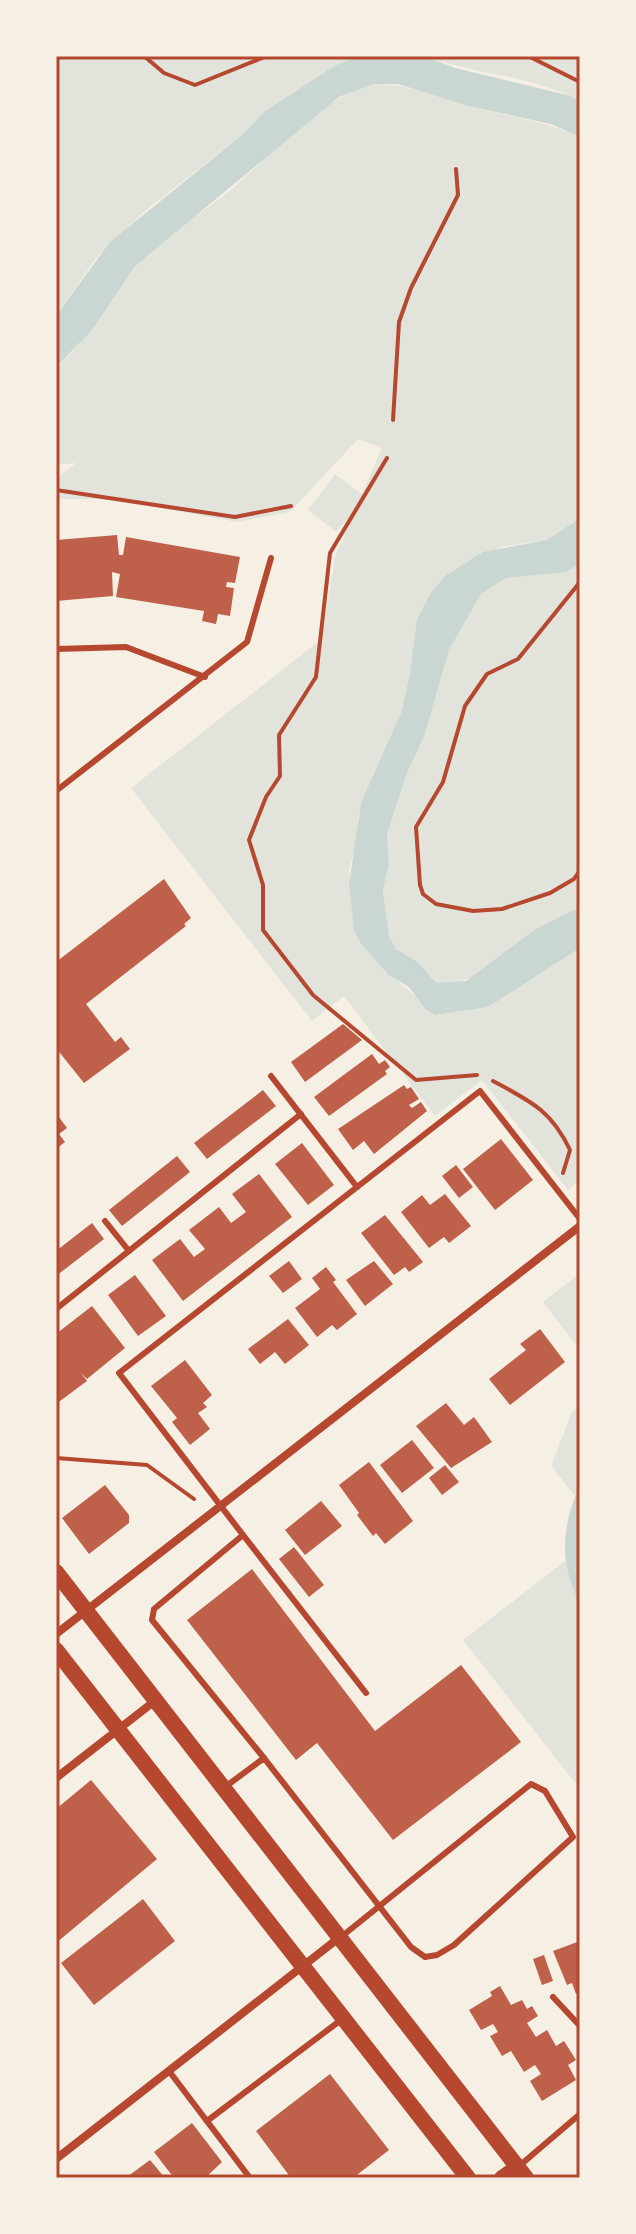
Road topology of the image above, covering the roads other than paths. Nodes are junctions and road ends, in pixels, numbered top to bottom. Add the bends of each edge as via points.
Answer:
1 (271, 558) dead end
2 (56, 649) edge
3 (205, 677) junction
4 (56, 791) edge
5 (271, 1076) dead end
6 (301, 1114) junction
7 (357, 1187) junction
8 (580, 1219) edge
9 (105, 1221) dead end
10 (580, 1226) edge
11 (129, 1251) junction
12 (56, 1309) edge
13 (222, 1505) junction
14 (243, 1535) junction
15 (56, 1572) edge
16 (86, 1611) junction
17 (56, 1634) edge
18 (56, 1650) edge
19 (366, 1693) dead end
20 (158, 1699) junction
21 (120, 1728) junction
22 (264, 1758) junction
23 (56, 1778) edge
24 (225, 1787) junction
25 (381, 1906) junction
26 (341, 1937) junction
27 (304, 1966) junction
28 (553, 1997) dead end
29 (344, 2018) junction
30 (580, 2026) edge
31 (169, 2071) junction
32 (580, 2114) edge
33 (207, 2121) junction
34 (56, 2159) edge
35 (522, 2172) edge
36 (250, 2178) edge
37 (468, 2178) edge
38 (502, 2178) edge

1 - 3 lane via 247,642
2 - 3 lane via 126,647
3 - 4 lane
5 - 6 lane
6 - 7 lane
6 - 11 lane
7 - 8 lane via 480,1091
7 - 13 lane via 119,1373
9 - 11 lane
10 - 13 street
11 - 12 lane
13 - 14 lane
13 - 16 street
14 - 19 lane
14 - 22 lane via 154,1609 152,1620
15 - 16 main road
16 - 17 street
16 - 20 main road
18 - 21 main road
20 - 21 street
20 - 24 main road
21 - 23 street
21 - 27 main road
22 - 24 lane
22 - 25 lane
24 - 26 main road
25 - 25 lane via 531,1784 545,1791 573,1837 437,1955 425,1957 411,1947
25 - 26 lane
26 - 27 street
26 - 35 main road
27 - 29 main road
27 - 31 street
28 - 30 lane
29 - 33 lane
29 - 37 main road
31 - 33 lane
31 - 34 street
32 - 35 lane
33 - 36 lane
35 - 38 main road

